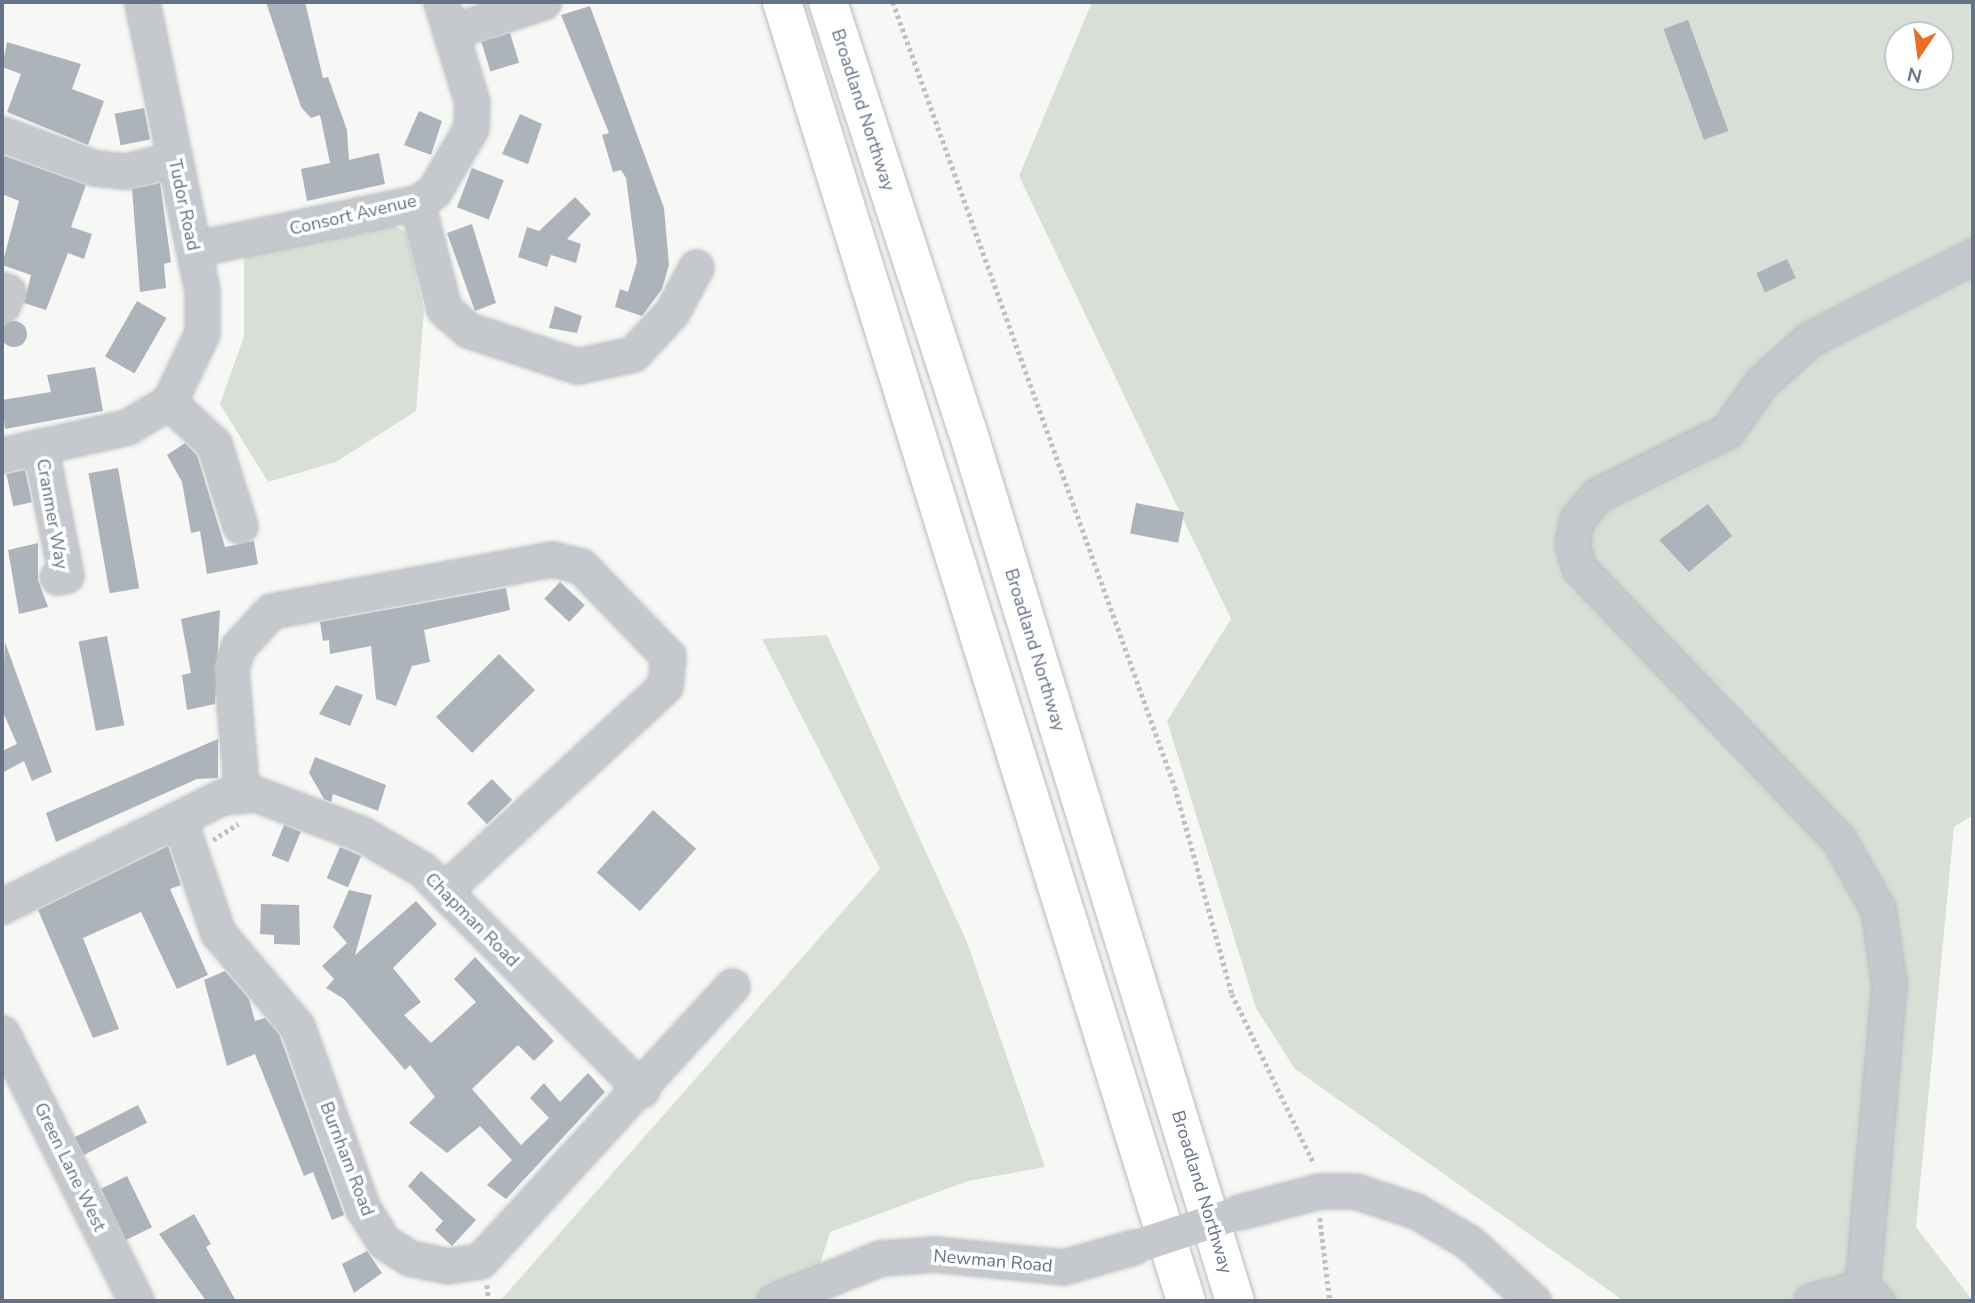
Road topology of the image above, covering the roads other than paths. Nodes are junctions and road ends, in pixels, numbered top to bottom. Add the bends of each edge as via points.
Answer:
1 (142, 2) edge
2 (544, 2) edge
3 (782, 2) edge
4 (828, 2) edge
5 (446, 17) edge
6 (2, 134) edge
7 (175, 159) junction
8 (417, 203) junction
9 (194, 249) junction
10 (1973, 257) edge
11 (696, 267) dead end
12 (2, 290) edge
13 (2, 306) edge
14 (169, 402) junction
15 (40, 446) junction
16 (2, 455) edge
17 (240, 526) dead end
18 (57, 577) dead end
19 (242, 795) junction
20 (179, 819) junction
21 (444, 891) junction
22 (2, 906) edge
23 (732, 986) dead end
24 (2, 1034) edge
25 (642, 1090) junction
26 (1869, 1294) edge
27 (136, 1301) edge
28 (775, 1301) edge
29 (1186, 1301) edge
30 (1235, 1301) edge
31 (1533, 1301) edge
32 (1811, 1301) edge

1 - 7 street, Tudor Road
2 - 5 street
3 - 29 highway
4 - 30 highway, Broadland Northway via 967,429
5 - 8 street, Consort Avenue via 472,102 471,128 434,191
6 - 7 street via 95,168 126,171
7 - 9 street, Tudor Road
8 - 9 street, Consort Avenue
8 - 11 street via 444,309 468,330 577,366 633,354 672,312
9 - 14 street, Tudor Road via 202,333
10 - 26 street via 1810,339 1762,382 1727,431 1597,495 1577,519 1572,544 1579,568 1839,840 1878,909 1889,984
12 - 13 street via 8,292
14 - 15 street via 127,427
14 - 17 street via 214,444
15 - 16 street
15 - 18 street, Cranmer Way via 66,575
19 - 20 street, Chapman Road via 222,797
19 - 21 street, Chapman Road via 275,801 362,834 423,870
19 - 21 street via 231,668 238,647 271,611 552,559 581,566 668,656 664,686
20 - 22 street, Chapman Road
20 - 25 street, Burnham Road via 218,933 297,1026 362,1207 384,1242 410,1258 447,1266 480,1261
21 - 25 street, Chapman Road
23 - 25 street, Burnham Road
24 - 27 street, Green Lane West
26 - 32 street
28 - 31 street, Newman Road, bridge via 880,1258 935,1254 1063,1267 1318,1191 1355,1191 1416,1211 1470,1243

